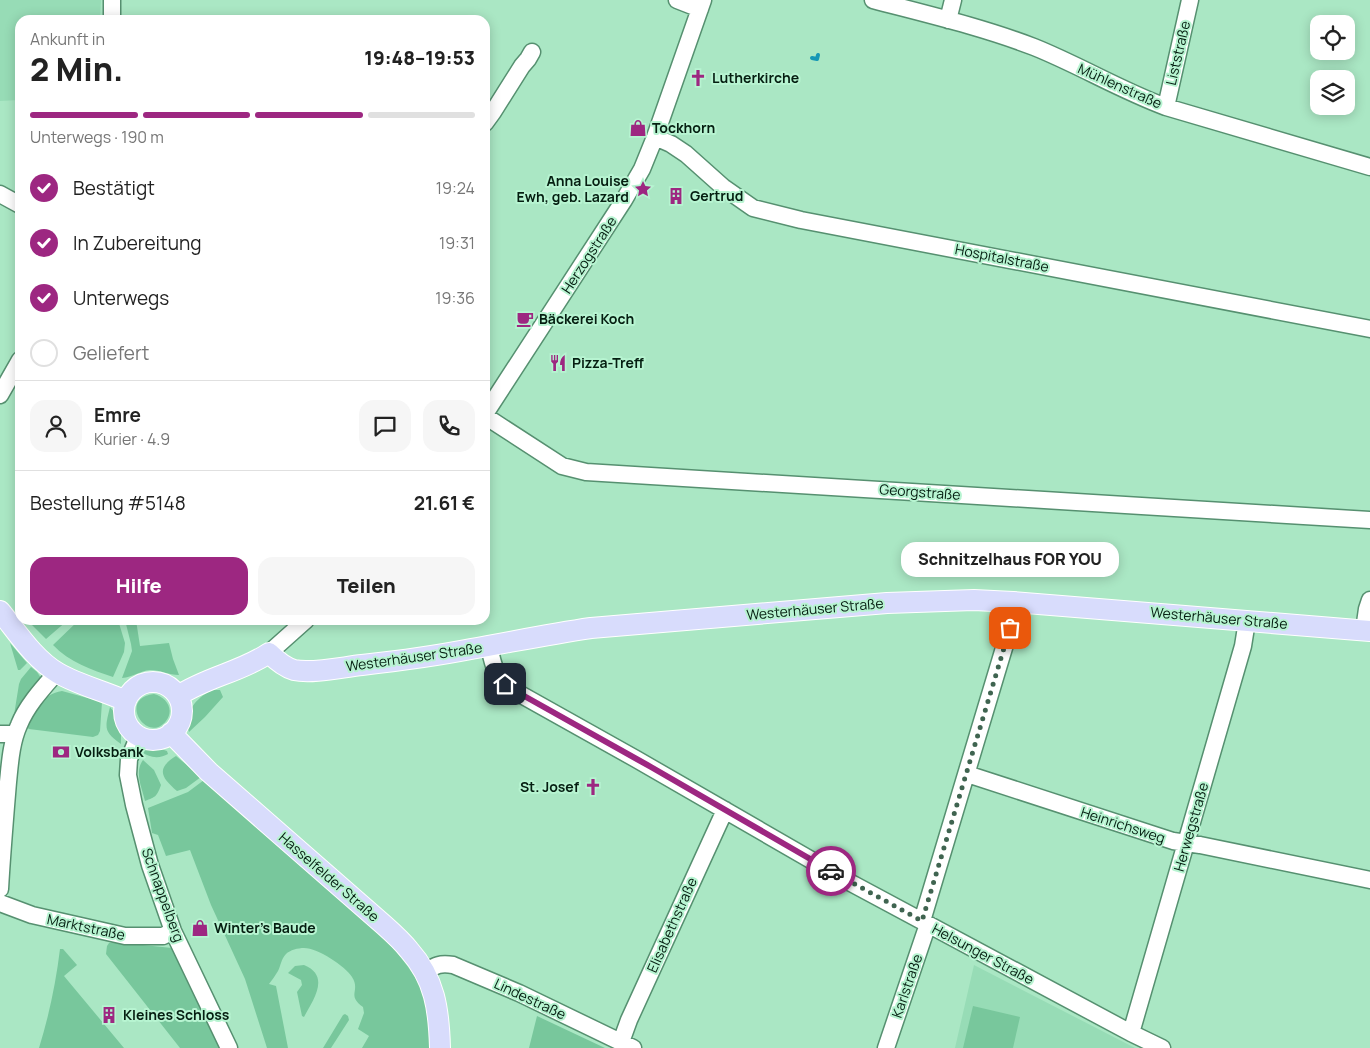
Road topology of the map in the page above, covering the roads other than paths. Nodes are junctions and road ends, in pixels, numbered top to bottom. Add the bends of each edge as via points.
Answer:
1 (112, 0) edge
2 (677, 0) edge
3 (873, 0) edge
4 (953, 0) edge
5 (1190, 0) edge
6 (701, 4) edge
7 (112, 15) edge
8 (948, 20) junction
9 (532, 52) dead end
10 (1166, 107) junction
11 (490, 116) edge
12 (655, 137) junction
13 (1370, 167) edge
14 (0, 194) edge
15 (15, 202) edge
16 (1370, 329) edge
17 (15, 369) edge
18 (0, 396) edge
19 (490, 407) edge
20 (490, 418) edge
21 (1370, 520) edge
22 (1370, 600) edge
23 (1013, 602) junction
24 (0, 611) edge
25 (1247, 620) junction
26 (300, 625) edge
27 (1367, 631) edge
28 (489, 646) junction
29 (269, 653) junction
30 (57, 672) junction
31 (178, 696) junction
32 (126, 701) junction
33 (171, 733) junction
34 (8, 734) edge
35 (139, 736) junction
36 (967, 774) junction
37 (725, 810) junction
38 (1186, 843) junction
39 (1370, 880) edge
40 (0, 890) edge
41 (0, 903) edge
42 (925, 922) junction
43 (173, 931) junction
44 (425, 972) junction
45 (1131, 1033) junction
46 (627, 1045) edge
47 (229, 1048) edge
48 (440, 1048) edge
49 (886, 1048) edge
50 (1162, 1048) edge

1 - 7 street
2 - 6 street
3 - 8 street, Mühlenstraße
4 - 8 street
5 - 10 street, Liststraße
6 - 12 street, Herzogstraße
8 - 10 street, Mühlenstraße via 1033,47
9 - 11 street
10 - 13 street, Mühlenstraße
12 - 16 street, Hospitalstraße via 686,154 753,208 801,220
12 - 19 street, Herzogstraße via 624,200
14 - 15 street
17 - 18 street
20 - 21 street, Georgstraße via 562,466 586,472
22 - 27 street
23 - 25 main road, Westerhäuser Straße
23 - 28 main road, Westerhäuser Straße via 887,603 591,628
23 - 36 street, Karlstraße via 1010,628
24 - 30 main road via 32,650
25 - 27 main road, Westerhäuser Straße
25 - 38 street, Herwegstraße via 1243,646
26 - 29 street
28 - 29 main road, Westerhäuser Straße via 311,671 287,667
28 - 37 street, Helsunger Straße via 498,677 511,688
29 - 31 main road
30 - 32 main road
30 - 34 street
31 - 32 main road via 168,686 150,682 134,689
31 - 33 main road via 181,718
32 - 35 main road via 127,722
33 - 35 main road via 152,740
33 - 44 main road, Hasselfelder Straße via 209,772 384,925 409,949
34 - 40 street via 11,761
35 - 43 street, Schnappelberg via 129,759 130,791 150,866
36 - 38 street, Heinrichsweg
36 - 42 street, Karlstraße
37 - 42 street, Helsunger Straße
37 - 46 street, Elisabethstraße via 629,1020
38 - 39 street, Heinrichsweg
38 - 45 street, Herwegstraße
41 - 43 street, Marktstraße via 32,915 125,936 163,936
42 - 45 street, Helsunger Straße
42 - 49 street, Karlstraße
43 - 47 street, Schnappelberg
44 - 46 street, Lindestraße via 436,965 453,965
44 - 48 main road, Hasselfelder Straße via 436,1002
45 - 50 street, Helsunger Straße

